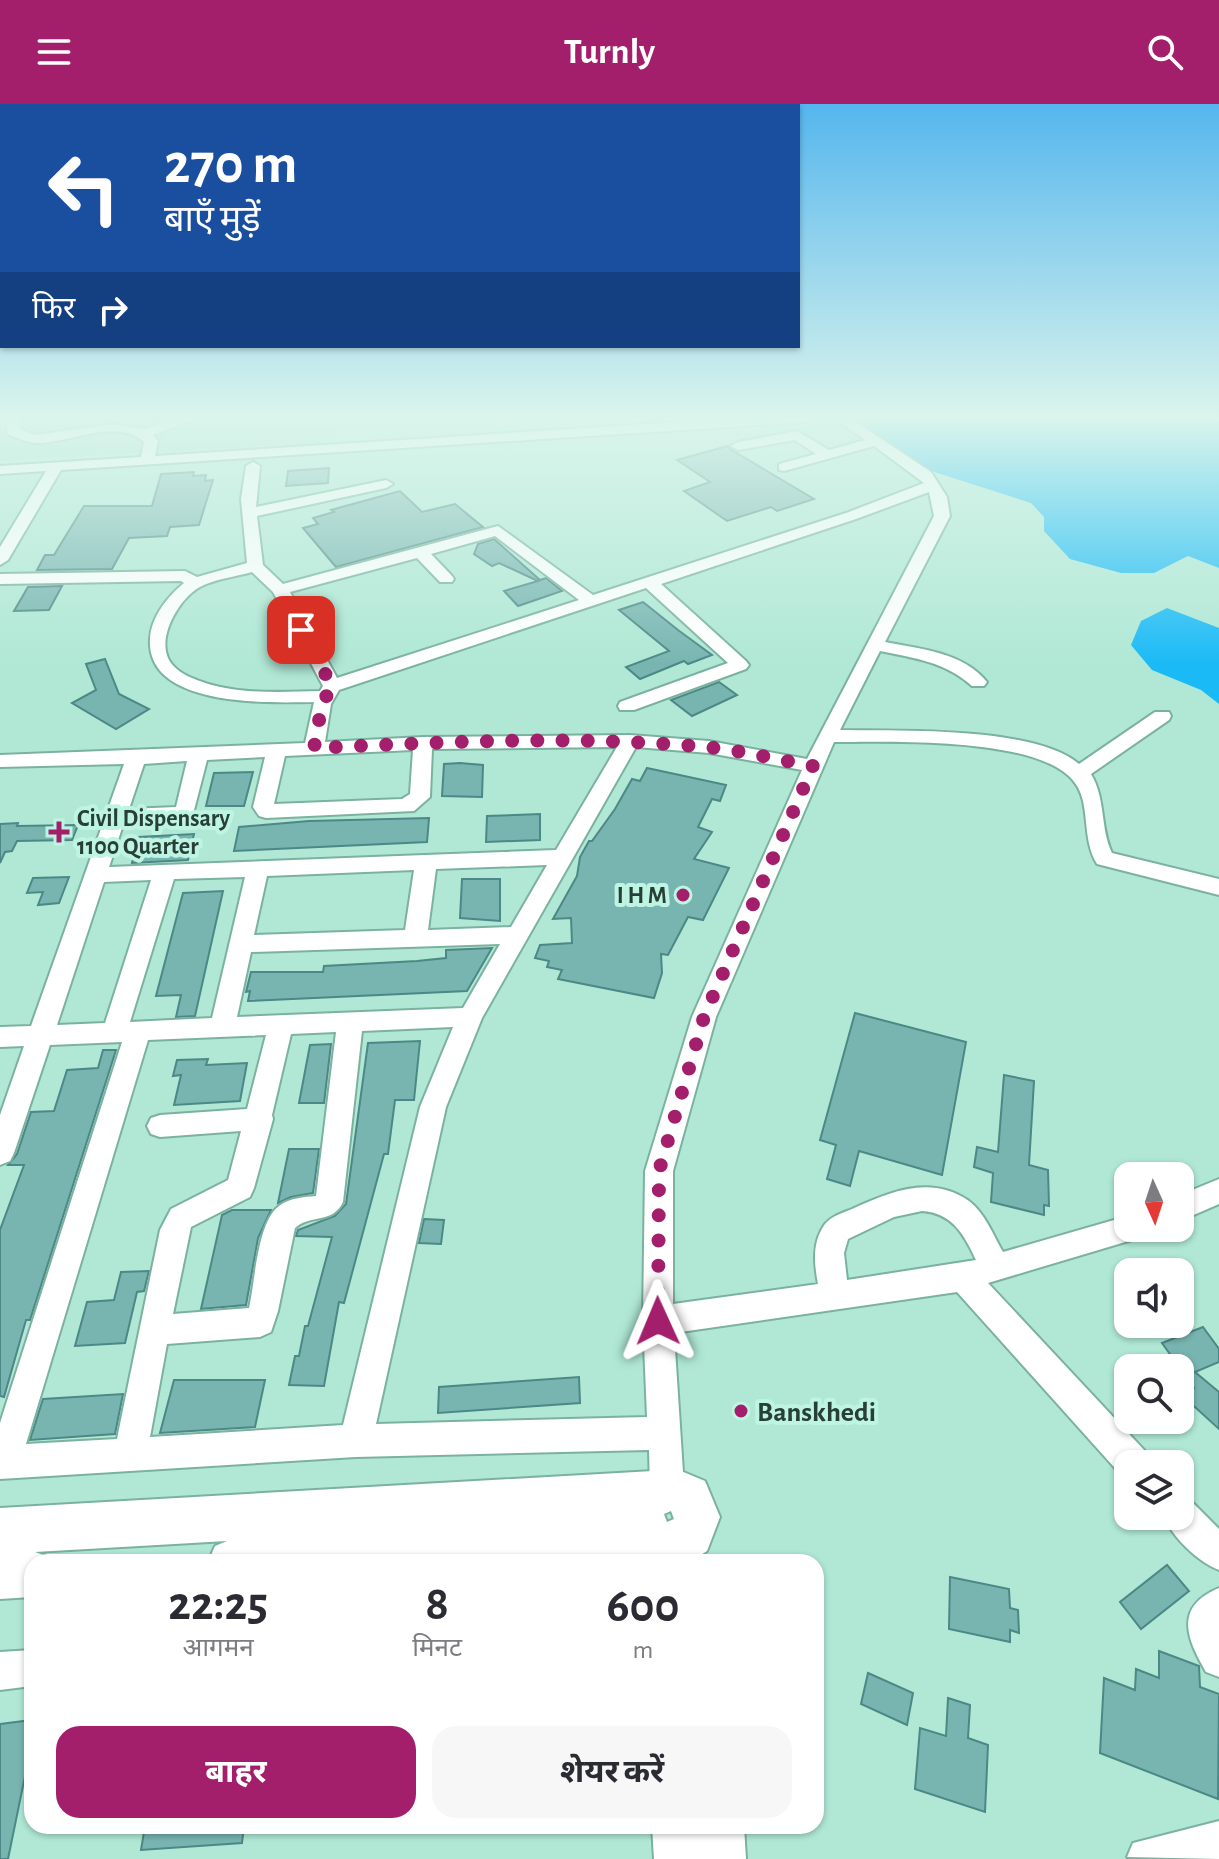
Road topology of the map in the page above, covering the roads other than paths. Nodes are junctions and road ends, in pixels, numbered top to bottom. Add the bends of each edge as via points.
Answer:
1 (36, 500) edge
2 (248, 500) edge
3 (311, 500) edge
4 (894, 500) edge
5 (940, 500) edge
6 (250, 513) junction
7 (420, 551) junction
8 (0, 560) edge
9 (255, 566) junction
10 (0, 579) edge
11 (446, 579) dead end
12 (649, 582) junction
13 (195, 583) junction
14 (280, 590) junction
15 (591, 601) junction
16 (877, 645) junction
17 (978, 682) dead end
18 (329, 691) junction
19 (627, 706) dead end
20 (1162, 716) dead end
21 (827, 736) junction
22 (630, 741) junction
23 (423, 743) junction
24 (314, 748) junction
25 (277, 750) junction
26 (199, 754) junction
27 (136, 758) junction
28 (0, 761) edge
29 (813, 766) junction
30 (1079, 773) junction
31 (116, 816) junction
32 (563, 857) junction
33 (426, 861) junction
34 (258, 867) junction
35 (165, 872) junction
36 (96, 875) junction
37 (1219, 887) edge
38 (519, 935) junction
39 (415, 938) junction
40 (241, 944) junction
41 (470, 1017) junction
42 (350, 1023) junction
43 (281, 1025) junction
44 (222, 1028) junction
45 (126, 1032) junction
46 (40, 1036) junction
47 (0, 1037) edge
48 (260, 1119) junction
49 (160, 1126) dead end
50 (0, 1153) edge
51 (1219, 1191) edge
52 (1194, 1202) edge
53 (1114, 1233) edge
54 (996, 1268) junction
55 (963, 1277) junction
56 (835, 1296) junction
57 (658, 1321) junction
58 (155, 1330) junction
59 (665, 1433) junction
60 (356, 1441) junction
61 (1121, 1450) edge
62 (130, 1454) junction
63 (2, 1462) edge
64 (1194, 1528) edge
65 (670, 1530) edge
66 (0, 1531) edge
67 (1219, 1553) edge
68 (341, 1554) edge
69 (24, 1574) edge
70 (0, 1576) edge
71 (1219, 1606) edge
72 (1219, 1659) edge
73 (24, 1669) edge
74 (0, 1671) edge
75 (679, 1834) edge
76 (717, 1834) edge
77 (1219, 1841) edge
78 (1147, 1857) edge
79 (681, 1859) edge
80 (719, 1859) edge

1 - 8 street
2 - 6 street
3 - 6 street
4 - 12 street
5 - 16 street via 942,516
6 - 9 street
7 - 11 street
7 - 14 street
7 - 15 street via 498,531
9 - 13 street
9 - 14 street
10 - 13 street via 185,576
12 - 15 street
12 - 19 street via 740,665
13 - 18 street via 166,612 156,641 156,656 165,670 180,680 239,696
14 - 18 street
15 - 18 street
16 - 17 street via 949,662
16 - 21 street
18 - 24 street
20 - 30 street
21 - 29 street
21 - 30 street via 968,739 1048,755
22 - 23 street
22 - 29 street via 709,747
22 - 32 street
23 - 24 street
23 - 25 street via 420,797 407,806 266,811
24 - 25 street
25 - 26 street
26 - 27 street
26 - 31 street via 185,813
27 - 28 street
27 - 31 street
29 - 57 street via 704,1017 659,1171
30 - 37 street via 1093,796 1098,852 1105,859
31 - 36 street
32 - 33 street
32 - 38 street
33 - 34 street
33 - 39 street
34 - 35 street
34 - 40 street
35 - 36 street
35 - 45 street
36 - 46 street
38 - 39 street
38 - 41 street
39 - 40 street
40 - 44 street
41 - 42 street
41 - 60 street via 433,1107
42 - 43 street
42 - 58 street via 329,1202 294,1210 282,1223 262,1319 256,1324
43 - 44 street
43 - 48 street
44 - 45 street
45 - 46 street
45 - 63 street
46 - 47 street
46 - 50 street
48 - 49 street
48 - 58 street via 240,1188 181,1218 174,1230
51 - 52 street
53 - 54 street
54 - 55 street
54 - 56 street via 958,1209 937,1200 898,1201 838,1229 829,1258
55 - 56 street
55 - 61 street
56 - 57 street
57 - 59 street
58 - 62 street
59 - 60 street
59 - 65 street
60 - 62 street
62 - 63 street
64 - 67 street
65 - 66 main road
65 - 68 main road
69 - 70 main road
71 - 72 street via 1205,1623 1205,1635
73 - 74 street
75 - 79 main road
76 - 80 main road
77 - 78 street

